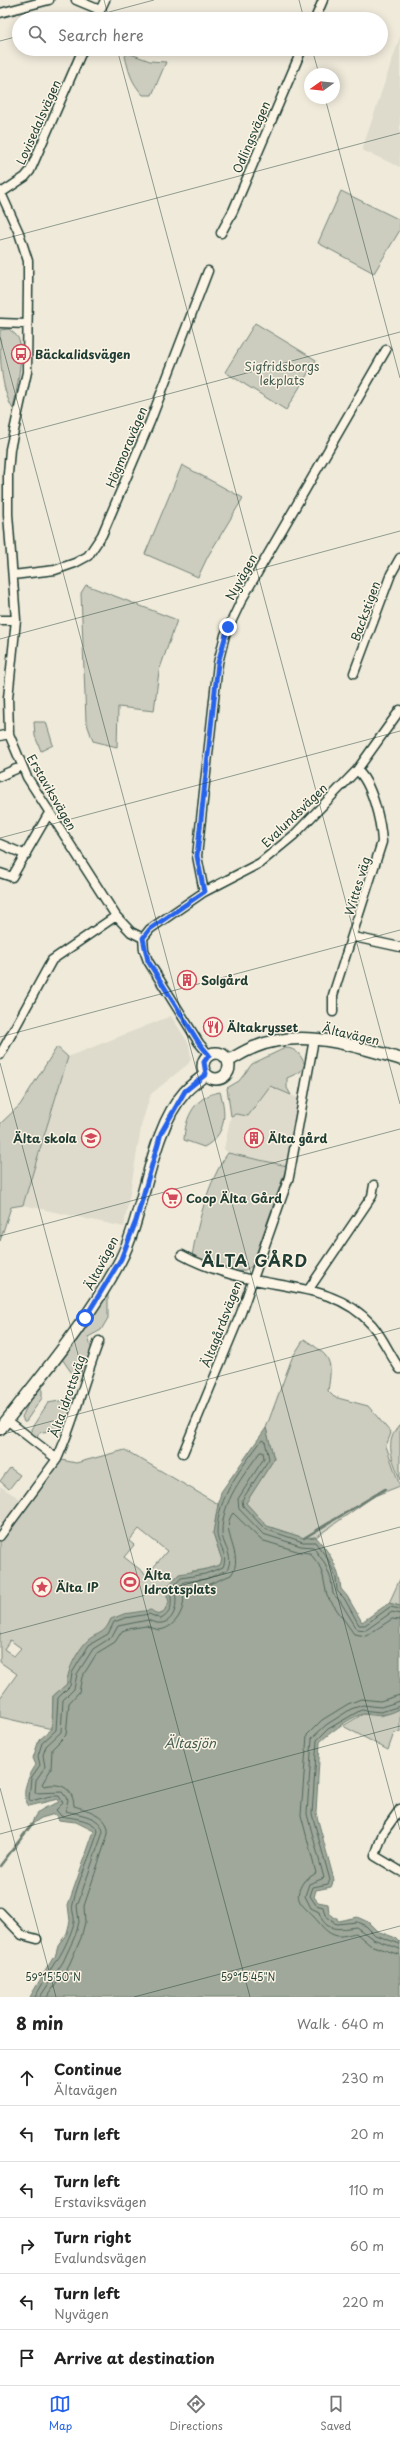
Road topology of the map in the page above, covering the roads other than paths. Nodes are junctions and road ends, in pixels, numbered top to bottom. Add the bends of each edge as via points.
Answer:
1 (49, 0) edge
2 (76, 0) edge
3 (105, 0) edge
4 (323, 0) edge
5 (100, 10) joint
6 (317, 12) edge
7 (0, 13) edge
8 (80, 56) edge
9 (299, 56) edge
10 (0, 192) edge
11 (221, 233) dead end
12 (208, 271) dead end
13 (0, 323) edge
14 (27, 324) junction
15 (386, 350) dead end
16 (400, 558) edge
17 (13, 574) junction
18 (0, 620) edge
19 (16, 620) junction
20 (354, 673) dead end
21 (400, 710) edge
22 (9, 734) junction
23 (0, 736) edge
24 (16, 769) dead end
25 (357, 770) junction
26 (0, 776) edge
27 (49, 813) junction
28 (0, 844) edge
29 (26, 855) junction
30 (0, 872) edge
31 (204, 892) junction
32 (116, 916) junction
33 (354, 937) junction
34 (143, 938) junction
35 (400, 947) edge
36 (333, 1012) dead end
37 (314, 1039) junction
38 (0, 1054) edge
39 (209, 1055) junction
40 (400, 1059) edge
41 (228, 1061) junction
42 (206, 1074) junction
43 (374, 1185) dead end
44 (182, 1255) dead end
45 (252, 1278) junction
46 (309, 1289) junction
47 (99, 1341) dead end
48 (400, 1369) edge
49 (4, 1424) edge
50 (183, 1453) dead end
51 (57, 1459) junction
52 (0, 1536) edge
53 (400, 1809) edge
54 (400, 1871) edge
55 (0, 1912) edge
56 (37, 1939) dead end

1 - 7 street
2 - 5 street
3 - 5 street
4 - 6 street
8 - 10 street, Lovisedalsvägen via 30,171 25,177
9 - 11 street, Odlingsvägen via 233,211
10 - 14 street, Erstaviksvägen via 19,233 28,261
12 - 17 street, Högmoravägen via 150,422 102,535 88,556 76,563 55,570
13 - 14 street
14 - 17 street, Erstaviksvägen via 27,372 10,449 8,474
15 - 31 street, Nyvägen via 241,601 225,635 218,663 197,856
16 - 20 street, Backstigen via 391,574
17 - 19 street, Erstaviksvägen
18 - 19 street
19 - 22 street, Erstaviksvägen via 8,698
21 - 25 street, Evalundsvägen
22 - 23 street
22 - 27 street, Erstaviksvägen via 27,777
24 - 26 street
25 - 31 street, Evalundsvägen via 294,835 260,863
25 - 33 street, Wittes väg via 367,784 382,832 382,842
27 - 29 street
27 - 32 street, Erstaviksvägen
28 - 29 street
29 - 30 street via 12,877
31 - 34 street, Evalundsvägen via 150,929
32 - 34 street, Erstaviksvägen via 131,932
32 - 38 street via 52,960
33 - 35 street
33 - 36 street, Wittes väg via 333,995
34 - 39 street via 148,961
37 - 40 main road, Ältavägen via 339,1042
37 - 41 main road, Ältavägen via 295,1038 256,1046
37 - 45 street, Ältagårdsvägen via 289,1177
39 - 41 main road via 220,1054
39 - 42 main road via 204,1062
41 - 42 main road via 229,1068 222,1078 215,1079
42 - 49 main road, Ältavägen via 185,1091 161,1133 136,1221 121,1259 91,1309
43 - 46 street via 372,1196
44 - 45 street via 234,1275
45 - 46 street
45 - 50 street, Ältagårdsvägen via 241,1313
46 - 48 street via 332,1297 354,1310 371,1325
47 - 51 street, Älta idrottsväg via 81,1388 67,1437
49 - 51 street, Älta idrottsväg
51 - 52 street, Älta idrottsväg
53 - 54 street via 383,1833 376,1856
55 - 56 street via 22,1935

